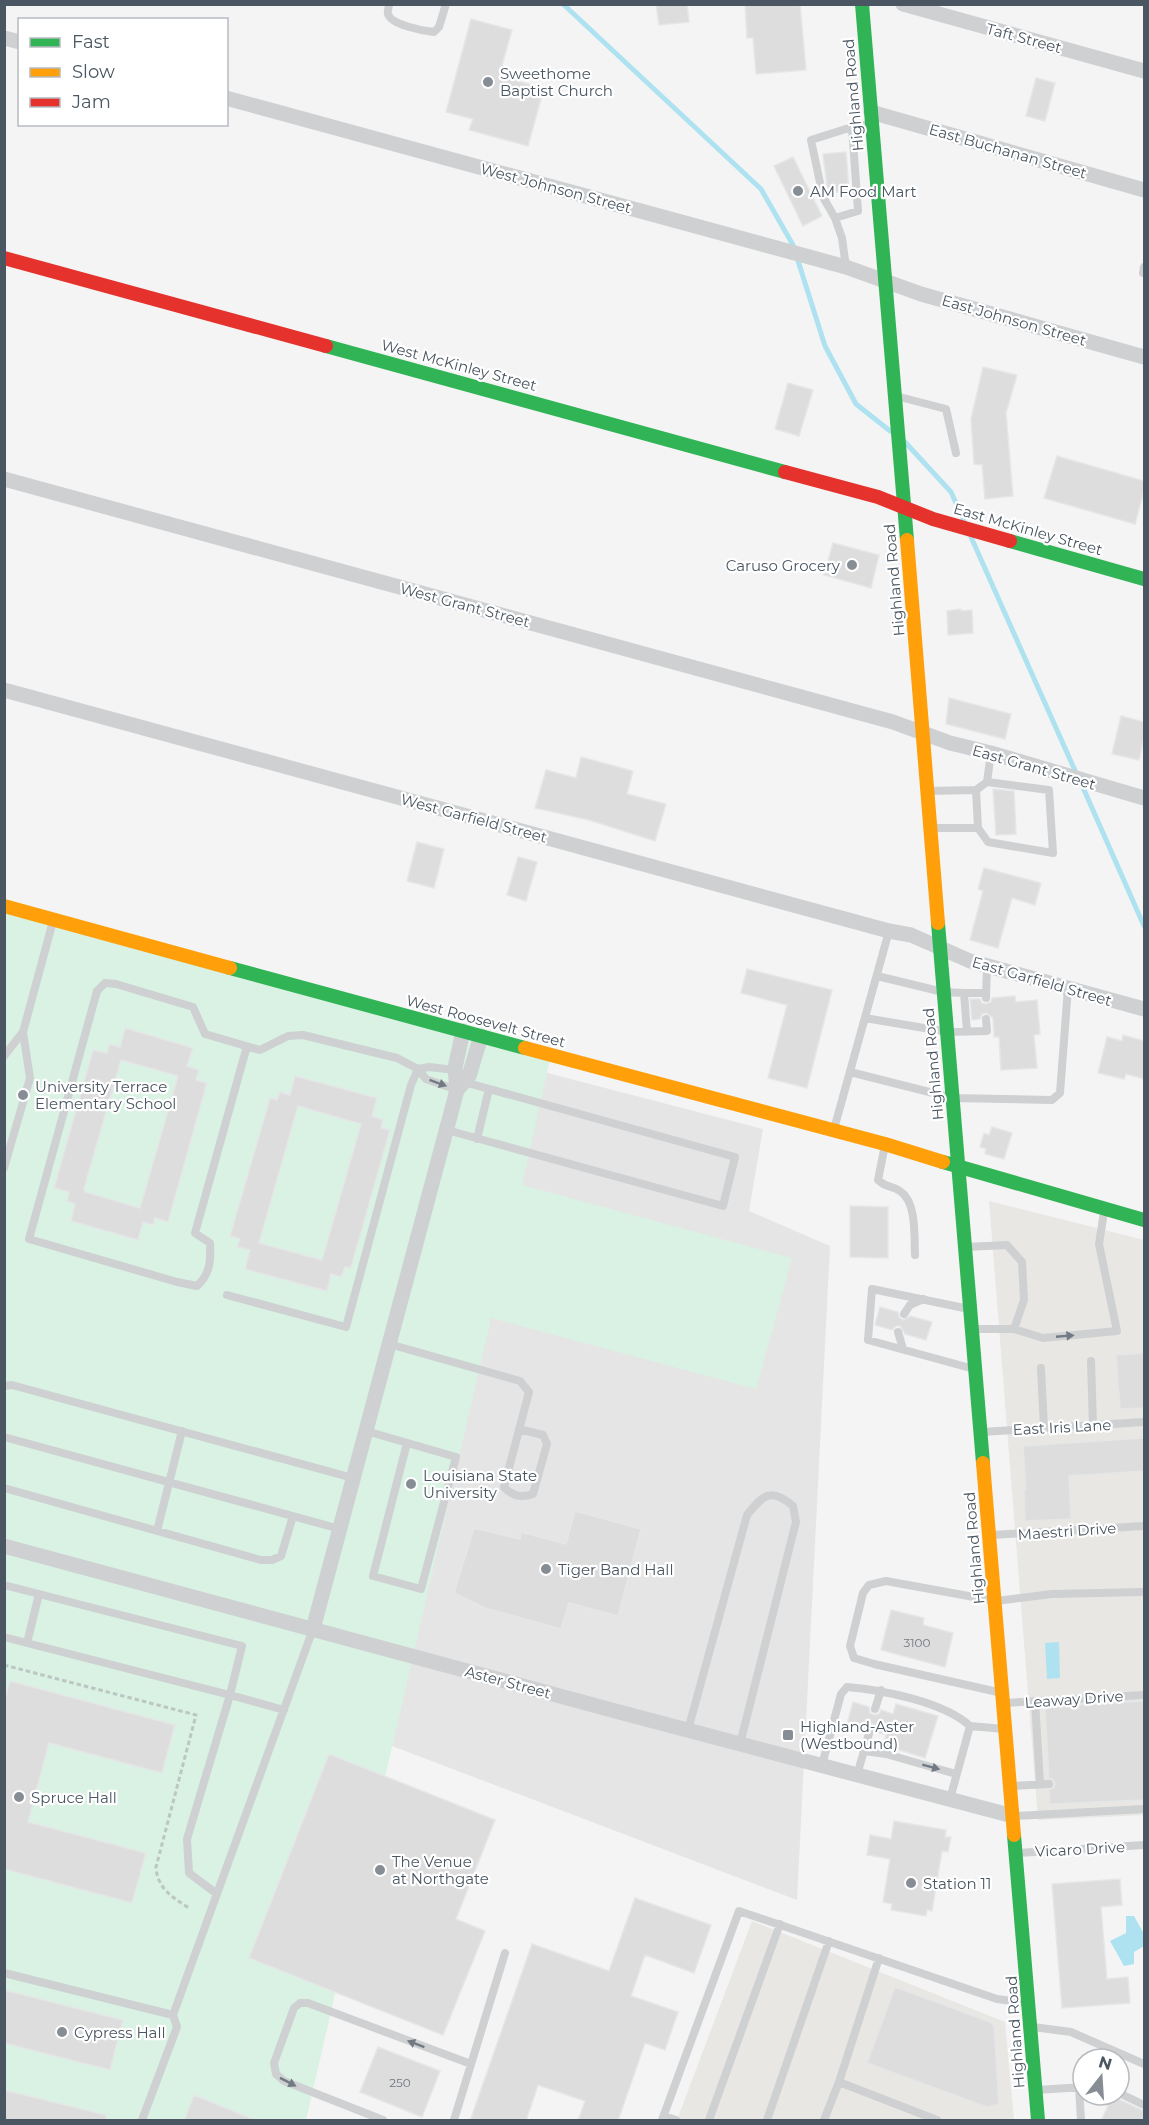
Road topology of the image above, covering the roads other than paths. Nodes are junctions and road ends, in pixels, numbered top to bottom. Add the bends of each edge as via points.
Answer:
1 (389, 4) edge
2 (446, 4) edge
3 (862, 4) edge
4 (903, 4) edge
5 (1144, 71) edge
6 (228, 99) edge
7 (871, 118) junction
8 (852, 127) junction
9 (1144, 190) edge
10 (858, 211) junction
11 (879, 212) junction
12 (834, 218) junction
13 (4, 258) edge
14 (846, 267) junction
15 (885, 281) junction
16 (1144, 357) edge
17 (894, 390) junction
18 (956, 453) dead end
19 (4, 479) edge
20 (904, 508) junction
21 (1144, 579) edge
22 (4, 690) edge
23 (924, 734) junction
24 (990, 753) junction
25 (987, 782) junction
26 (976, 790) junction
27 (927, 791) junction
28 (1144, 798) edge
29 (930, 828) junction
30 (978, 828) junction
31 (4, 906) edge
32 (54, 919) junction
33 (889, 931) junction
34 (941, 949) junction
35 (987, 966) junction
36 (877, 976) junction
37 (1068, 988) junction
38 (943, 992) junction
39 (964, 993) junction
40 (1144, 1009) edge
41 (865, 1018) junction
42 (987, 1019) dead end
43 (463, 1031) junction
44 (23, 1032) junction
45 (948, 1032) junction
46 (967, 1032) junction
47 (481, 1036) junction
48 (247, 1046) junction
49 (4, 1056) edge
50 (418, 1069) junction
51 (850, 1072) junction
52 (459, 1081) junction
53 (489, 1089) junction
54 (954, 1098) junction
55 (447, 1130) junction
56 (834, 1131) junction
57 (477, 1138) junction
58 (885, 1144) junction
59 (959, 1167) junction
60 (4, 1168) edge
61 (1104, 1208) junction
62 (1144, 1220) edge
63 (966, 1247) junction
64 (915, 1255) dead end
65 (227, 1295) dead end
66 (923, 1299) junction
67 (971, 1309) junction
68 (904, 1314) dead end
69 (972, 1329) junction
70 (1014, 1329) junction
71 (898, 1332) dead end
72 (389, 1344) junction
73 (903, 1349) junction
74 (1091, 1361) dead end
75 (1041, 1368) dead end
76 (976, 1369) junction
77 (4, 1386) edge
78 (1144, 1422) edge
79 (1093, 1425) junction
80 (1044, 1428) junction
81 (519, 1429) junction
82 (182, 1431) junction
83 (366, 1431) junction
84 (980, 1432) junction
85 (4, 1437) edge
86 (407, 1443) junction
87 (354, 1479) junction
88 (169, 1482) junction
89 (4, 1488) edge
90 (293, 1516) junction
91 (1144, 1526) edge
92 (340, 1528) junction
93 (157, 1531) junction
94 (989, 1536) junction
95 (4, 1546) edge
96 (4, 1585) edge
97 (1144, 1592) edge
98 (39, 1594) junction
99 (996, 1601) junction
100 (314, 1629) junction
101 (4, 1638) edge
102 (27, 1643) junction
103 (880, 1690) junction
104 (230, 1695) junction
105 (1144, 1695) edge
106 (1003, 1698) junction
107 (1035, 1701) junction
108 (875, 1709) dead end
109 (284, 1710) junction
110 (970, 1726) junction
111 (1006, 1729) junction
112 (688, 1730) junction
113 (870, 1730) dead end
114 (740, 1744) junction
115 (864, 1751) junction
116 (822, 1765) junction
117 (956, 1774) junction
118 (857, 1775) junction
119 (1010, 1786) junction
120 (950, 1799) junction
121 (1144, 1809) edge
122 (1013, 1816) junction
123 (1144, 1845) edge
124 (1017, 1853) junction
125 (217, 1894) junction
126 (780, 1924) junction
127 (829, 1941) junction
128 (505, 1953) dead end
129 (879, 1958) junction
130 (4, 1973) edge
131 (1030, 2003) junction
132 (173, 2015) junction
133 (1032, 2027) junction
134 (471, 2064) junction
135 (1144, 2064) edge
136 (839, 2082) junction
137 (1071, 2088) edge
138 (1036, 2090) junction
139 (663, 2118) edge
140 (142, 2121) edge
141 (383, 2121) edge
142 (454, 2121) edge
143 (676, 2121) edge
144 (709, 2121) edge
145 (767, 2121) edge
146 (824, 2121) edge
147 (937, 2121) edge
148 (1038, 2121) edge

1 - 2 lane via 387,13 398,24 434,32
3 - 7 street, Highland Road
4 - 5 street, Taft Street
6 - 14 street, West Johnson Street
7 - 8 lane
7 - 9 street, East Buchanan Street
7 - 11 street, Highland Road
8 - 10 lane
8 - 12 lane via 811,140 823,197
10 - 11 lane
10 - 12 lane
11 - 15 street, Highland Road
12 - 14 lane via 842,238
13 - 20 street, West McKinley Street via 878,497
14 - 15 street, West Johnson Street
15 - 16 street, East Johnson Street
15 - 17 street, Highland Road
17 - 18 lane via 946,409
17 - 20 street, Highland Road
19 - 23 street, West Grant Street via 893,722
20 - 21 street, East McKinley Street
20 - 23 street, Highland Road
22 - 33 street, West Garfield Street
23 - 24 street, East Grant Street
23 - 27 street, Highland Road
24 - 25 lane
24 - 28 street, East Grant Street
25 - 26 lane
25 - 30 lane via 1049,790 1053,853 988,842
26 - 27 lane
26 - 30 lane
27 - 29 street, Highland Road
29 - 30 lane
29 - 34 street, Highland Road
31 - 32 street, West Roosevelt Street
32 - 43 street, West Roosevelt Street
32 - 44 lane
33 - 34 street, West Garfield Street via 911,935
33 - 36 lane
34 - 35 street, East Garfield Street
34 - 38 street, Highland Road
35 - 37 street, East Garfield Street
35 - 39 lane via 986,995
36 - 38 lane
36 - 41 lane
37 - 40 street, East Garfield Street
37 - 54 lane via 1060,1093 1052,1100
38 - 39 lane
38 - 45 street, Highland Road
39 - 46 lane
41 - 45 lane
41 - 51 lane
42 - 46 lane via 987,1031
43 - 47 street, West Roosevelt Street
43 - 52 street
44 - 49 lane
44 - 60 lane via 30,1078
45 - 46 lane
45 - 54 street, Highland Road
47 - 52 street via 469,1076
47 - 56 street, West Roosevelt Street
48 - 48 lane via 205,1034 193,1007 116,984 105,984 97,991 28,1239 177,1282 197,1286 205,1279 211,1262 210,1244 195,1233
48 - 50 lane via 260,1050 288,1035 303,1035 397,1058
50 - 52 lane via 429,1067
50 -> 52 lane via 426,1079
50 - 65 lane via 346,1327
51 - 54 lane
51 - 56 lane
52 - 53 lane
52 - 55 street
53 - 57 lane
53 - 57 lane via 735,1157 723,1206
54 - 59 street, Highland Road
55 - 57 lane
55 - 72 street
56 - 58 street, West Roosevelt Street
58 - 59 street, West Roosevelt Street
58 - 64 lane via 878,1180 900,1191 911,1204
59 - 61 street, West Roosevelt Street
59 - 63 street, Highland Road
61 - 62 street, West Roosevelt Street
70 -> 61 lane via 1043,1338 1117,1332 1099,1244
63 - 67 street, Highland Road
63 - 70 lane via 1007,1245 1022,1262 1024,1300
66 - 67 lane
66 - 68 lane via 910,1305
66 - 73 lane via 872,1289 868,1340
67 - 69 street, Highland Road
69 - 70 lane
69 - 76 street, Highland Road
71 - 73 lane
72 - 81 lane via 520,1381 529,1392
72 - 83 street
73 - 76 lane
74 - 79 lane
75 - 80 lane
76 - 84 street, Highland Road
77 - 82 lane
78 - 79 lane, East Iris Lane
79 - 80 lane, East Iris Lane
80 - 84 lane, East Iris Lane
81 - 81 lane via 504,1487 509,1493 524,1497 533,1494 547,1444 543,1435
82 - 87 lane
82 - 88 lane
83 - 86 lane
83 - 87 street
84 - 94 street, Highland Road
85 - 88 lane
86 - 86 lane via 456,1457 421,1589 373,1576
87 - 92 street
88 - 90 lane
88 - 93 lane
89 - 93 lane
90 - 92 lane
90 - 93 lane via 280,1556 272,1560
91 - 94 lane, Maestri Drive
92 - 100 street
94 - 99 street, Highland Road
95 - 100 street, Aster Street
96 - 98 lane
97 - 99 lane via 1052,1594
98 - 102 lane
98 - 104 lane via 242,1646
99 - 106 street, Highland Road
99 - 106 lane, Leaway Drive via 886,1581 869,1584 863,1593 850,1646 854,1658
100 - 109 lane
100 - 112 street, Aster Street
101 - 102 lane
102 - 104 lane
103 - 108 lane
103 - 110 lane via 959,1715
103 - 116 lane via 847,1687 841,1694
104 - 109 lane
104 - 125 lane via 187,1839 189,1873
105 - 107 lane, Leaway Drive
106 - 107 lane, Leaway Drive
106 - 111 street, Highland Road
107 - 119 lane via 1045,1784
109 - 125 lane
110 - 111 lane
110 - 117 lane
111 - 119 street, Highland Road
112 - 114 street, Aster Street
112 - 114 lane via 747,1515 769,1494 782,1497 793,1506 796,1522
113 - 115 lane
114 - 116 street, Aster Street
115 -> 117 lane
115 - 118 lane
116 - 118 street, Aster Street
117 - 120 lane
118 - 120 street, Aster Street
119 - 122 street, Highland Road
120 - 122 street, Aster Street
121 - 122 lane
122 - 124 street, Highland Road
123 - 124 lane, Vicaro Drive
124 - 131 street, Highland Road
125 - 132 lane
126 - 127 lane
126 - 139 lane via 739,1911
126 - 144 lane
127 - 129 lane
127 - 145 lane
128 - 134 lane
129 - 131 lane via 997,1999
129 - 136 lane
130 - 132 lane
131 - 133 street, Highland Road
132 - 140 lane via 177,2027
133 - 135 lane via 1071,2032
133 - 138 street, Highland Road
134 -> 141 lane via 300,2003 294,2008 274,2063 276,2074 284,2081
134 - 142 lane
136 - 146 lane
136 - 147 lane
137 - 138 lane
138 - 148 street, Highland Road
139 - 143 lane

